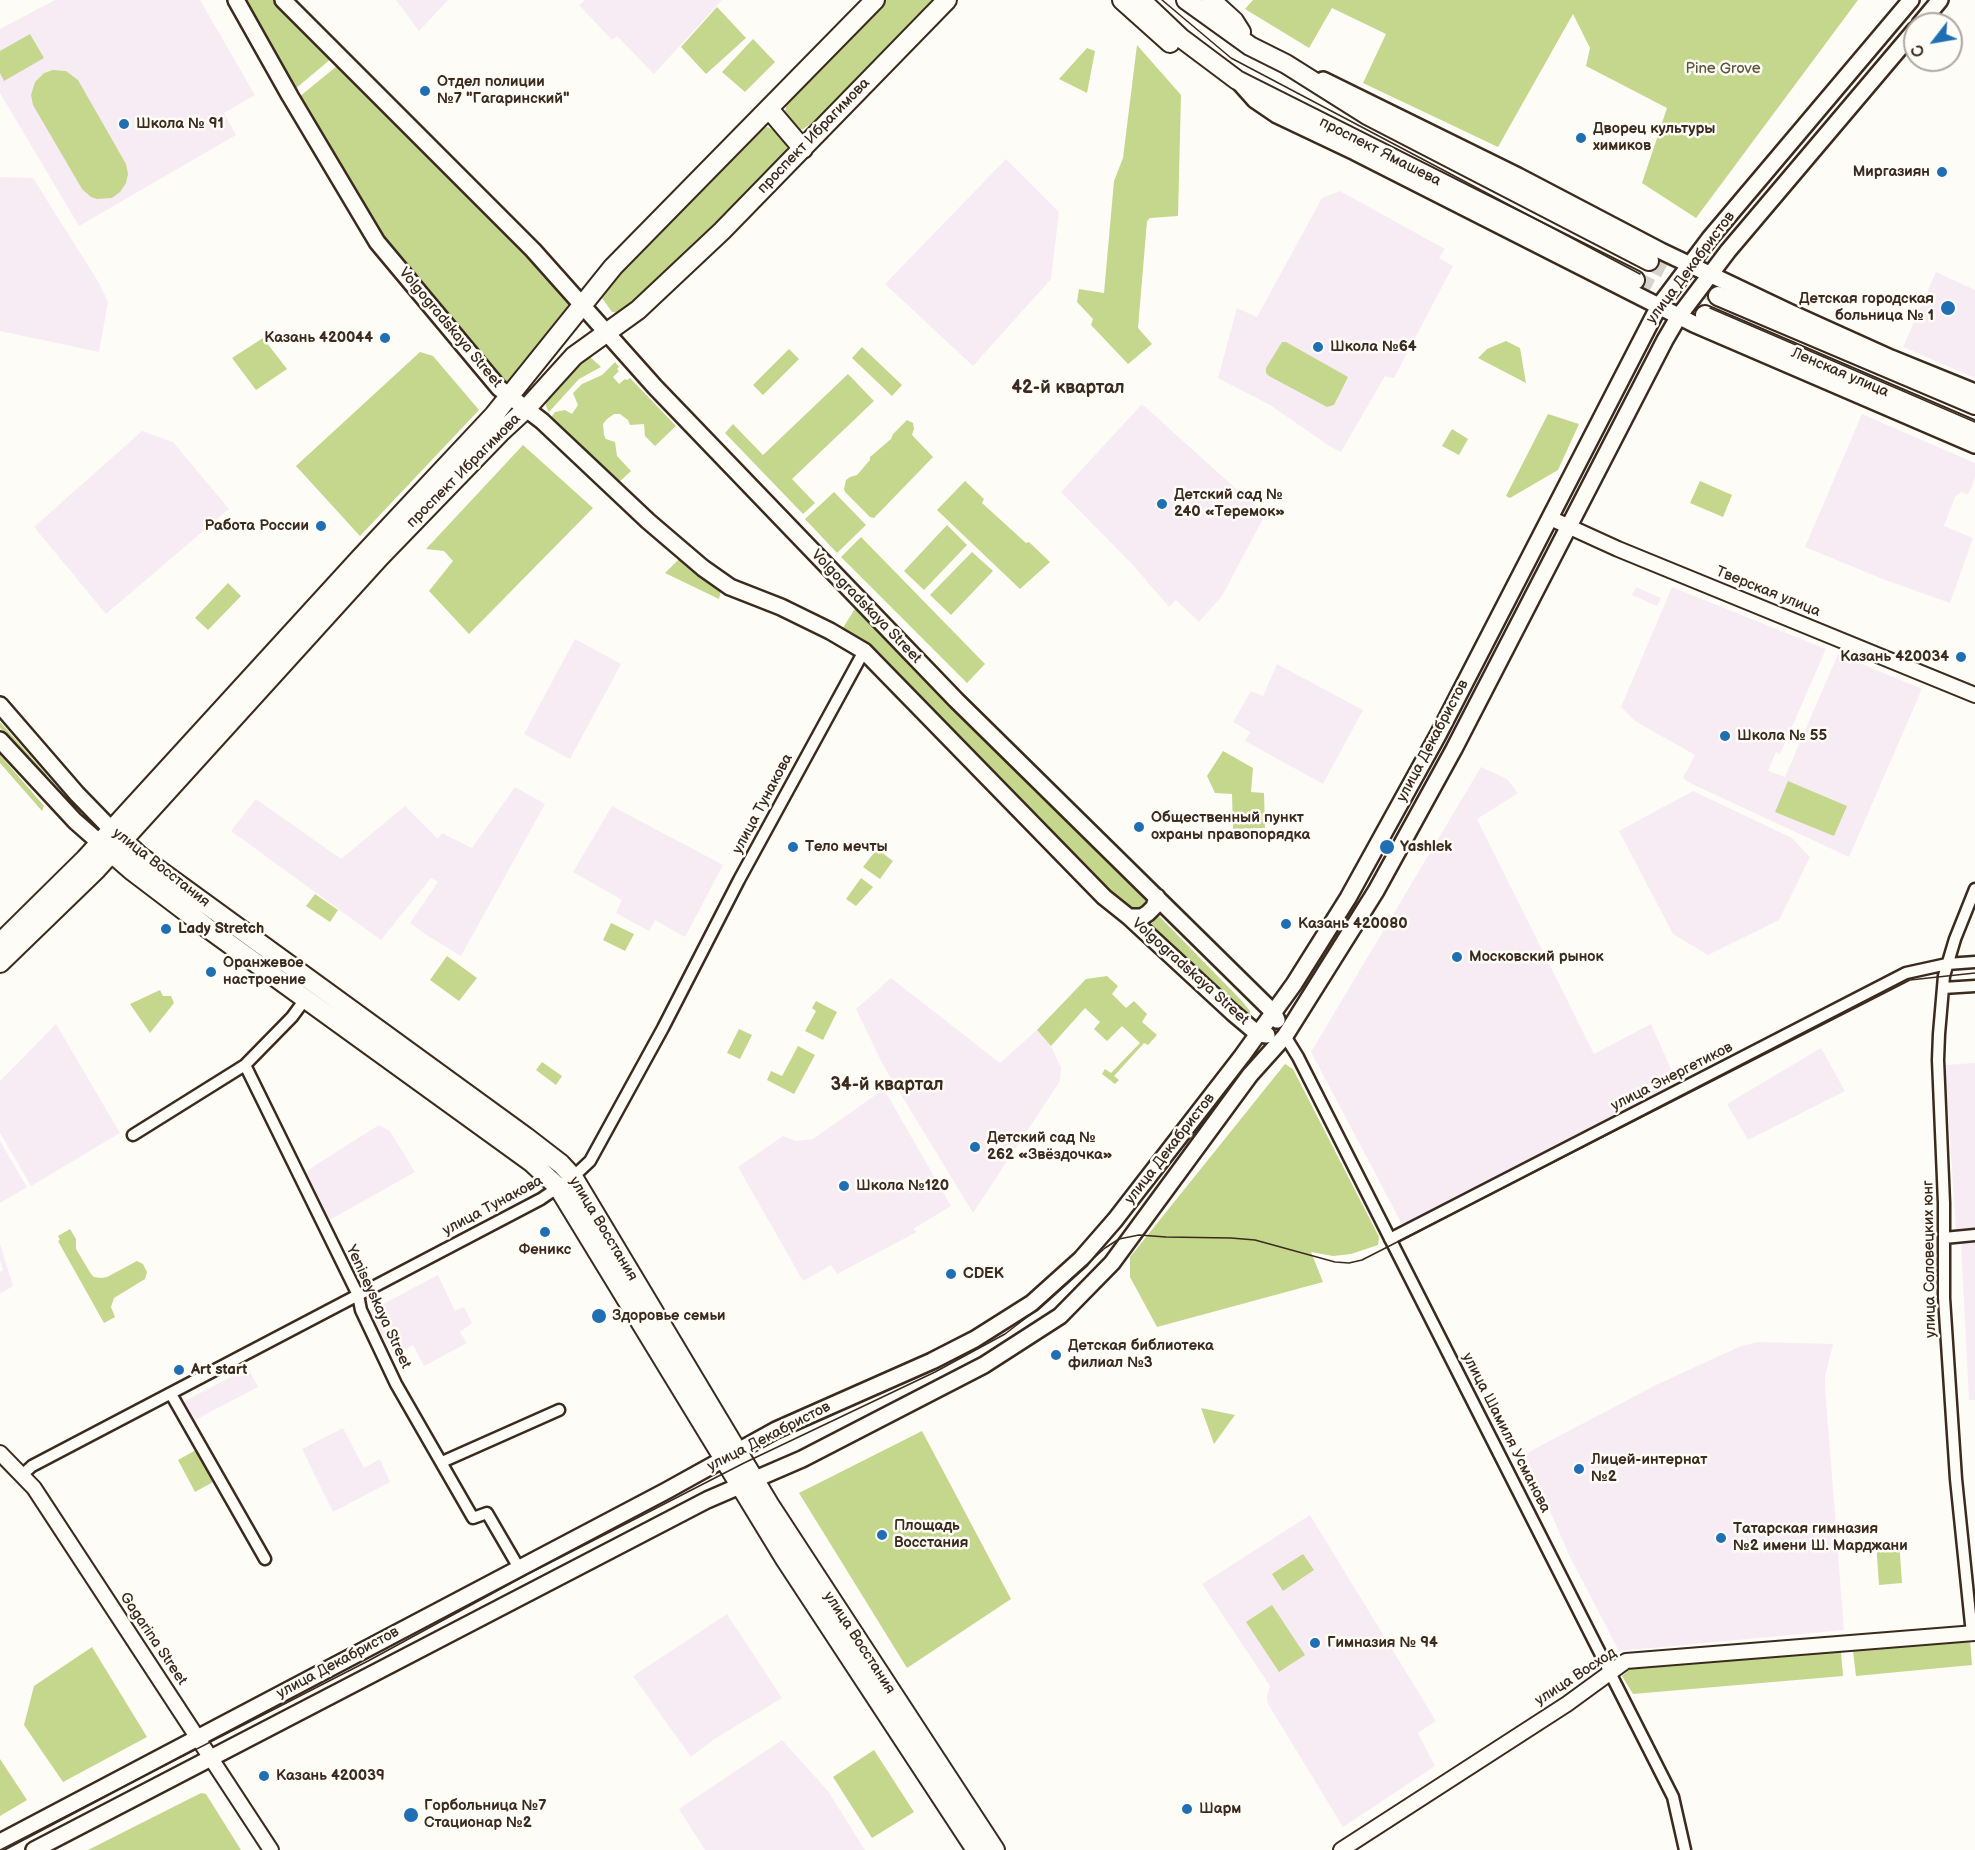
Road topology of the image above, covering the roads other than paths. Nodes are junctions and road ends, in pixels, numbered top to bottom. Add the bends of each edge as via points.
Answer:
1 (236, 0) edge
2 (283, 0) edge
3 (874, 0) edge
4 (947, 0) edge
5 (1122, 0) edge
6 (1141, 0) edge
7 (1186, 0) edge
8 (1211, 0) edge
9 (1911, 0) edge
10 (1940, 0) edge
11 (1930, 12) edge
12 (1903, 44) edge
13 (1250, 46) junction
14 (1286, 64) junction
15 (1233, 78) junction
16 (769, 109) junction
17 (802, 149) junction
18 (1649, 261) tunnel mouth
19 (1690, 264) junction
20 (1710, 274) junction
21 (1635, 280) tunnel mouth
22 (1718, 296) tunnel mouth
23 (583, 304) junction
24 (1659, 306) junction
25 (1705, 315) tunnel mouth
26 (1679, 316) junction
27 (606, 332) junction
28 (1975, 392) edge
29 (509, 395) junction
30 (1975, 405) edge
31 (526, 409) junction
32 (1975, 431) edge
33 (1975, 445) edge
34 (1550, 518) junction
35 (1568, 526) junction
36 (864, 651) junction
37 (1975, 695) edge
38 (0, 705) edge
39 (0, 740) edge
40 (50, 762) junction
41 (35, 780) junction
42 (111, 842) junction
43 (1975, 889) edge
44 (1157, 897) junction
45 (1130, 917) junction
46 (0, 943) edge
47 (1975, 962) edge
48 (0, 963) edge
49 (1947, 964) junction
50 (1975, 986) edge
51 (1943, 988) junction
52 (306, 999) junction
53 (1274, 1013) junction
54 (1258, 1034) junction
55 (1285, 1036) junction
56 (245, 1065) junction
57 (133, 1135) dead end
58 (565, 1182) junction
59 (1975, 1235) edge
60 (1944, 1238) junction
61 (1390, 1239) junction
62 (358, 1296) junction
63 (171, 1394) junction
64 (558, 1410) dead end
65 (0, 1453) edge
66 (730, 1456) junction
67 (442, 1462) junction
68 (22, 1474) junction
69 (747, 1484) junction
70 (265, 1559) dead end
71 (519, 1568) junction
72 (1973, 1633) edge
73 (1611, 1672) junction
74 (198, 1736) junction
75 (213, 1758) junction
76 (0, 1842) edge
77 (34, 1850) edge
78 (272, 1850) edge
79 (976, 1850) edge
80 (995, 1850) edge
81 (1341, 1850) edge
82 (1684, 1850) edge

1 - 29 main road, Volgogradskaya Street via 377,242
2 - 23 main road, Volgogradskaya Street
3 - 16 main road, проспект Ибрагимова
4 - 17 main road, проспект Ибрагимова
5 - 15 main road via 1179,52
6 - 15 main road, проспект Ямашева via 1181,38
7 - 13 main road, проспект Ямашева
8 - 13 main road via 1234,21
9 - 19 main road, улица Декабристов
10 - 11 main road
12 - 20 main road, улица Декабристов
13 - 14 main road, проспект Ямашева
14 - 18 main road, проспект Ямашева via 1367,115
14 - 19 main road via 1350,92
15 - 21 main road, проспект Ямашева
15 - 24 main road via 1277,115
16 - 17 main road
16 - 23 main road, проспект Ибрагимова via 613,267
17 - 27 main road, проспект Ибрагимова via 638,310
19 - 20 main road
19 - 24 main road, улица Декабристов
20 - 26 main road, улица Декабристов
20 - 28 main road via 1891,358
22 - 30 main road, Ленская улица
23 - 27 main road, Volgogradskaya Street
23 - 29 main road, проспект Ибрагимова
24 - 26 main road
24 - 34 main road, улица Декабристов
25 - 32 main road, Ленская улица
26 - 33 main road
26 - 35 main road, улица Декабристов
27 - 31 main road, проспект Ибрагимова via 574,356
27 - 44 main road, Volgogradskaya Street via 685,420 956,700
29 - 31 main road, Volgogradskaya Street
29 - 42 main road, проспект Ибрагимова
31 - 36 main road, Volgogradskaya Street via 703,568 730,587 781,607
31 - 42 main road, проспект Ибрагимова
34 - 35 street, Тверская улица
34 - 53 main road, улица Декабристов via 1354,888
35 - 37 street, Тверская улица
35 - 55 main road, улица Декабристов via 1376,891
36 - 45 main road, Volgogradskaya Street via 1104,897
36 - 58 street, улица Тунакова via 591,1159
38 - 40 main road, улица Восстания
39 - 41 main road, улица Восстания
40 - 41 main road via 54,768 51,778
40 - 42 main road, улица Восстания via 97,816
41 - 42 main road, улица Восстания via 75,821
42 - 46 main road, проспект Ибрагимова
42 - 48 main road, проспект Ибрагимова
42 - 52 main road, улица Восстания via 206,927
42 - 58 main road, улица Восстания via 141,856 561,1164
43 - 49 street, улица Соловецких юнг
44 - 45 main road via 1148,913
44 - 53 main road, Volgogradskaya Street
45 - 54 main road, Volgogradskaya Street
47 - 49 street, улица Энергетиков
49 - 51 street, улица Соловецких юнг
49 - 61 street, улица Энергетиков via 1906,973
50 - 51 street
51 - 60 street, улица Соловецких юнг via 1938,1060
52 - 56 street
52 - 58 main road, улица Восстания via 531,1162
53 - 54 main road, улица Декабристов
53 - 55 main road, Volgogradskaya Street
54 - 55 main road, Volgogradskaya Street
54 - 66 main road, улица Декабристов via 1102,1236 1032,1304 932,1361 816,1411
55 - 61 street, улица Шамиля Усманова
55 - 69 main road, улица Декабристов via 1250,1075 1112,1263 1060,1316 984,1365
56 - 57 street
56 - 62 street, Yeniseyskaya Street
58 - 62 street, улица Тунакова
58 - 66 main road, улица Восстания
59 - 60 street
60 - 72 street, улица Соловецких юнг via 1956,1479
61 - 73 street, улица Шамиля Усманова
62 - 63 street, улица Тунакова
62 - 67 street, Yeniseyskaya Street via 375,1343
63 - 68 street, улица Тунакова
63 - 70 street
64 - 67 street
65 - 68 street, Gagarina Street
66 - 69 main road, улица Восстания
66 - 71 main road, улица Декабристов
67 - 71 street, Yeniseyskaya Street via 473,1518 487,1513
68 - 74 street, Gagarina Street
69 - 75 main road, улица Декабристов via 707,1500
69 - 79 main road, улица Восстания via 791,1568
69 - 80 main road, улица Восстания
71 - 74 main road, улица Декабристов
72 - 73 street, улица Восход via 1626,1661
73 - 81 street, улица Восход
73 - 82 street, улица Шамиля Усманова via 1673,1797
74 - 75 street, Gagarina Street
74 - 76 main road, улица Декабристов
75 - 77 main road, улица Декабристов
75 - 78 street, Gagarina Street

